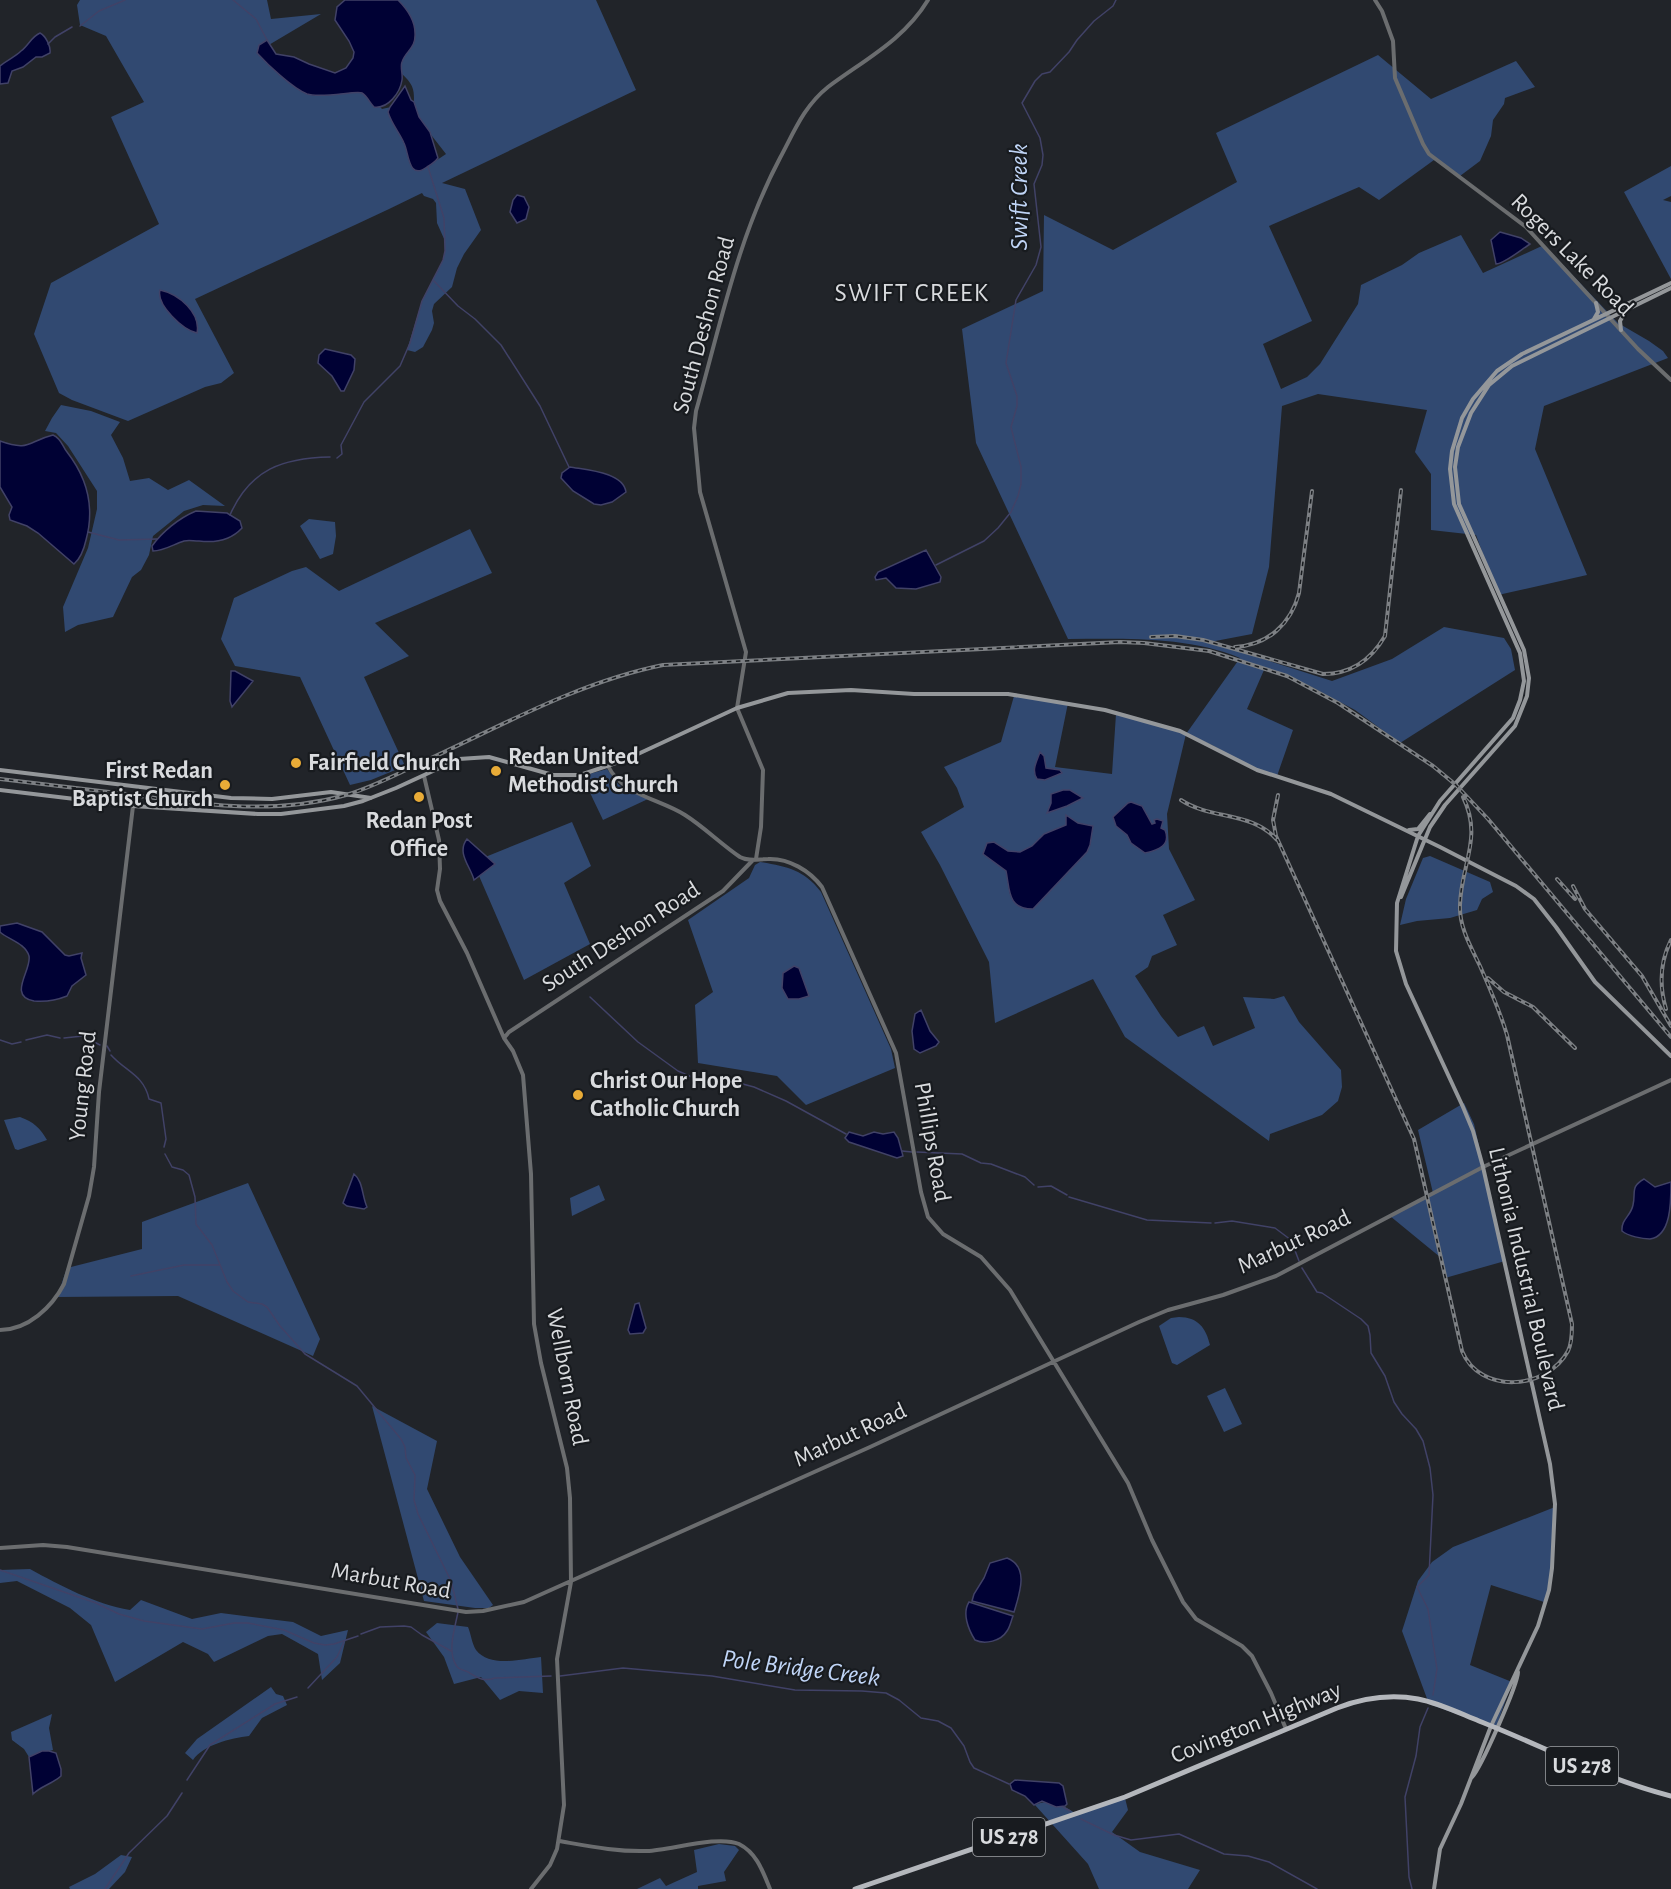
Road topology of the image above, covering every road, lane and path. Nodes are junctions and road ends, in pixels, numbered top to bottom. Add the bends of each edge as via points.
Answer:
1 (928, 0) edge
2 (1375, 0) edge
3 (1671, 283) edge
4 (1671, 288) edge
5 (1596, 303) junction
6 (1625, 312) junction
7 (1608, 314) junction
8 (1611, 319) junction
9 (1593, 321) junction
10 (1621, 330) junction
11 (1671, 380) edge
12 (1486, 573) junction
13 (737, 708) junction
14 (608, 766) junction
15 (0, 770) edge
16 (424, 776) junction
17 (0, 790) edge
18 (371, 798) junction
19 (133, 806) junction
20 (1434, 809) junction
21 (1430, 827) junction
22 (1405, 830) junction
23 (1418, 836) junction
24 (1424, 839) junction
25 (1414, 846) junction
26 (1438, 846) junction
27 (1419, 850) junction
28 (754, 860) junction
29 (1397, 903) junction
30 (504, 1038) junction
31 (1671, 1056) edge
32 (1671, 1080) edge
33 (1483, 1167) junction
34 (0, 1330) edge
35 (1054, 1362) junction
36 (0, 1548) edge
37 (571, 1582) junction
38 (564, 1585) junction
39 (570, 1591) junction
40 (1493, 1727) junction
41 (1286, 1729) junction
42 (1671, 1796) edge
43 (559, 1841) junction
44 (531, 1889) edge
45 (770, 1889) edge
46 (855, 1889) edge
47 (1434, 1889) edge

1 - 13 street, South Deshon Road via 901,34 817,95 804,112 752,218 696,411 700,492 746,652
2 - 5 street, Rogers Lake Road via 1393,41 1395,78 1430,154 1526,228
3 - 7 main road, Lithonia Industrial Boulevard
4 - 6 main road, Lithonia Industrial Boulevard
5 - 7 street, Rogers Lake Road
5 - 9 main road via 1598,312
6 - 8 main road, Lithonia Industrial Boulevard
6 - 10 main road
7 - 8 street, Rogers Lake Road
7 - 9 main road, Lithonia Industrial Boulevard
8 - 10 street, Rogers Lake Road
8 - 12 main road, Lithonia Industrial Boulevard via 1512,366 1489,385 1471,412 1458,447 1456,486 1464,519
9 - 12 main road, Lithonia Industrial Boulevard via 1522,354 1497,371 1462,418 1452,451 1451,486 1460,521
10 - 11 street, Rogers Lake Road
12 - 20 main road, Lithonia Industrial Boulevard via 1520,653 1524,681 1520,700 1513,718
12 - 21 main road, Lithonia Industrial Boulevard via 1524,650 1529,678 1527,696 1515,726
13 - 14 main road
13 - 22 main road via 788,693 851,690 1008,694 1105,710 1180,731 1257,770 1331,794
13 - 28 street via 763,770 761,827
14 - 16 main road via 580,775 553,775 480,757 459,759
14 - 28 street, Phillips Road via 622,784 677,810 740,857
15 - 18 main road via 231,798 272,799 331,792
16 - 18 main road
16 - 30 street, Wellborn Road via 439,840 440,901
17 - 19 main road
18 - 19 main road via 344,806 270,814
19 - 34 street, Young Road via 89,1196 58,1295 34,1318
20 - 22 main road via 1418,829
20 - 23 main road, Lithonia Industrial Boulevard
21 - 24 main road, Lithonia Industrial Boulevard
21 - 26 main road
22 - 23 main road
22 - 25 main road
23 - 24 main road
23 - 25 main road, Lithonia Industrial Boulevard
24 - 26 main road
24 - 27 main road, Lithonia Industrial Boulevard
25 - 29 main road, Lithonia Industrial Boulevard
26 - 27 main road
26 - 31 main road via 1534,899 1595,982
27 - 29 main road, Lithonia Industrial Boulevard
28 - 30 street, South Deshon Road via 723,891
28 - 35 street, Phillips Road via 776,859 800,867 824,890 896,1053 928,1218 943,1234 981,1257 998,1275
29 - 33 main road, Lithonia Industrial Boulevard via 1396,951 1401,972 1463,1107
30 - 37 street, Wellborn Road via 524,1075 531,1174 534,1324 567,1468
32 - 33 street, Marbut Road
33 - 35 street, Marbut Road via 1276,1276 1168,1310
33 - 40 main road, Lithonia Industrial Boulevard via 1550,1464 1555,1504 1550,1590 1518,1676
35 - 37 street, Marbut Road
35 - 41 street, Phillips Road via 1128,1483 1183,1602 1196,1619 1252,1656
36 - 38 street, Marbut Road via 67,1547 466,1612 524,1602
37 - 38 street, Marbut Road
37 - 39 street, Wellborn Road
38 - 39 street
39 - 43 street, Wellborn Road via 557,1659 564,1805
40 - 41 main road, Covington Highway / US 278 via 1421,1699 1389,1697 1350,1703
40 - 42 main road, Covington Highway / US 278 via 1593,1771
40 - 47 main road, Lithonia Industrial Boulevard via 1440,1849
41 - 46 main road, Covington Highway / US 278 via 1125,1797
43 - 44 street, Wellborn Road via 550,1865
43 - 45 street via 646,1851 730,1841 753,1855

